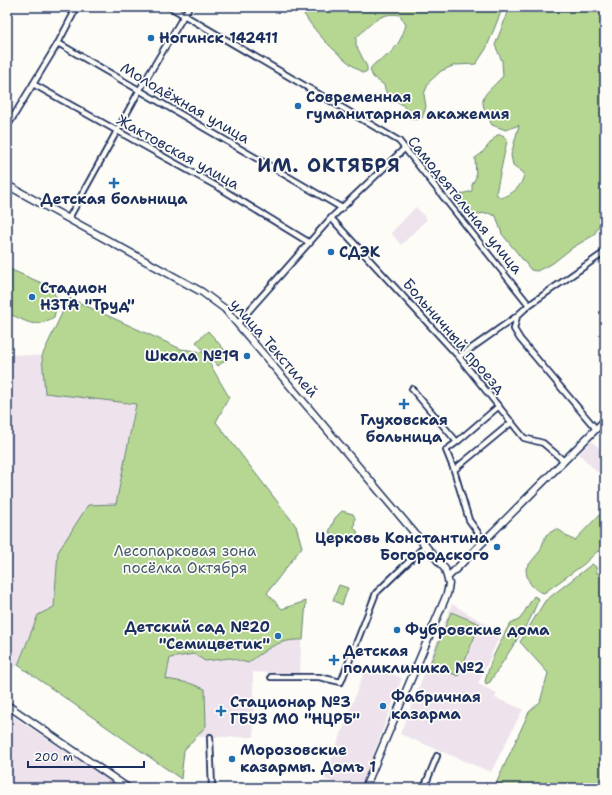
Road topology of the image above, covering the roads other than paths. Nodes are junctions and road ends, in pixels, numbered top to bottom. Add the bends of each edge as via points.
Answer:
1 (65, 7) edge
2 (77, 7) edge
3 (170, 7) edge
4 (189, 7) edge
5 (74, 12) junction
6 (184, 15) junction
7 (58, 43) junction
8 (33, 84) junction
9 (139, 91) junction
10 (7, 127) edge
11 (117, 131) junction
12 (405, 148) junction
13 (7, 185) edge
14 (342, 208) junction
15 (69, 218) junction
16 (331, 218) junction
17 (310, 243) junction
18 (605, 252) edge
19 (528, 305) junction
20 (517, 316) junction
21 (238, 323) junction
22 (459, 357) junction
23 (412, 388) dead end
24 (499, 406) junction
25 (605, 420) edge
26 (512, 422) junction
27 (596, 429) junction
28 (456, 442) junction
29 (564, 461) junction
30 (454, 470) junction
31 (484, 541) junction
32 (426, 545) junction
33 (448, 577) junction
34 (271, 677) dead end
35 (7, 705) edge
36 (210, 737) dead end
37 (437, 756) dead end
38 (368, 787) edge
39 (128, 788) edge
40 (212, 788) edge
41 (424, 788) edge

1 - 5 street
2 - 5 street
3 - 6 street, Самодеятельная улица
4 - 6 street
5 - 7 street
6 - 9 street
6 - 12 street, Самодеятельная улица via 388,133 399,140
7 - 8 street
7 - 9 street, Молодёжная улица
8 - 10 street
8 - 11 street, Жактовская улица
9 - 11 street
9 - 14 street, Молодёжная улица
11 - 15 street
11 - 17 street, Жактовская улица via 220,188
12 - 14 street
12 - 19 street, Самодеятельная улица
13 - 15 street, улица Текстилей
14 - 16 street
15 - 21 street, улица Текстилей via 202,292 226,310
16 - 17 street
16 - 22 street, Больничный проезд
17 - 21 street
18 - 19 street
19 - 20 street
20 - 22 street
20 - 27 street via 514,329 520,339
21 - 32 street, улица Текстилей
22 - 24 street, Больничный проезд
23 - 28 street
24 - 26 street, Больничный проезд
24 - 28 street
25 - 27 street
26 - 29 street, Больничный проезд via 524,438 543,443
26 - 30 street
27 - 29 street
28 - 30 street via 446,450
29 - 31 street
30 - 31 street via 469,520
31 - 33 street
32 - 33 street, улица Текстилей via 442,564
32 - 34 street via 376,593 341,682 319,677
33 - 38 street via 447,594
35 - 39 street
36 - 40 street
37 - 41 street

